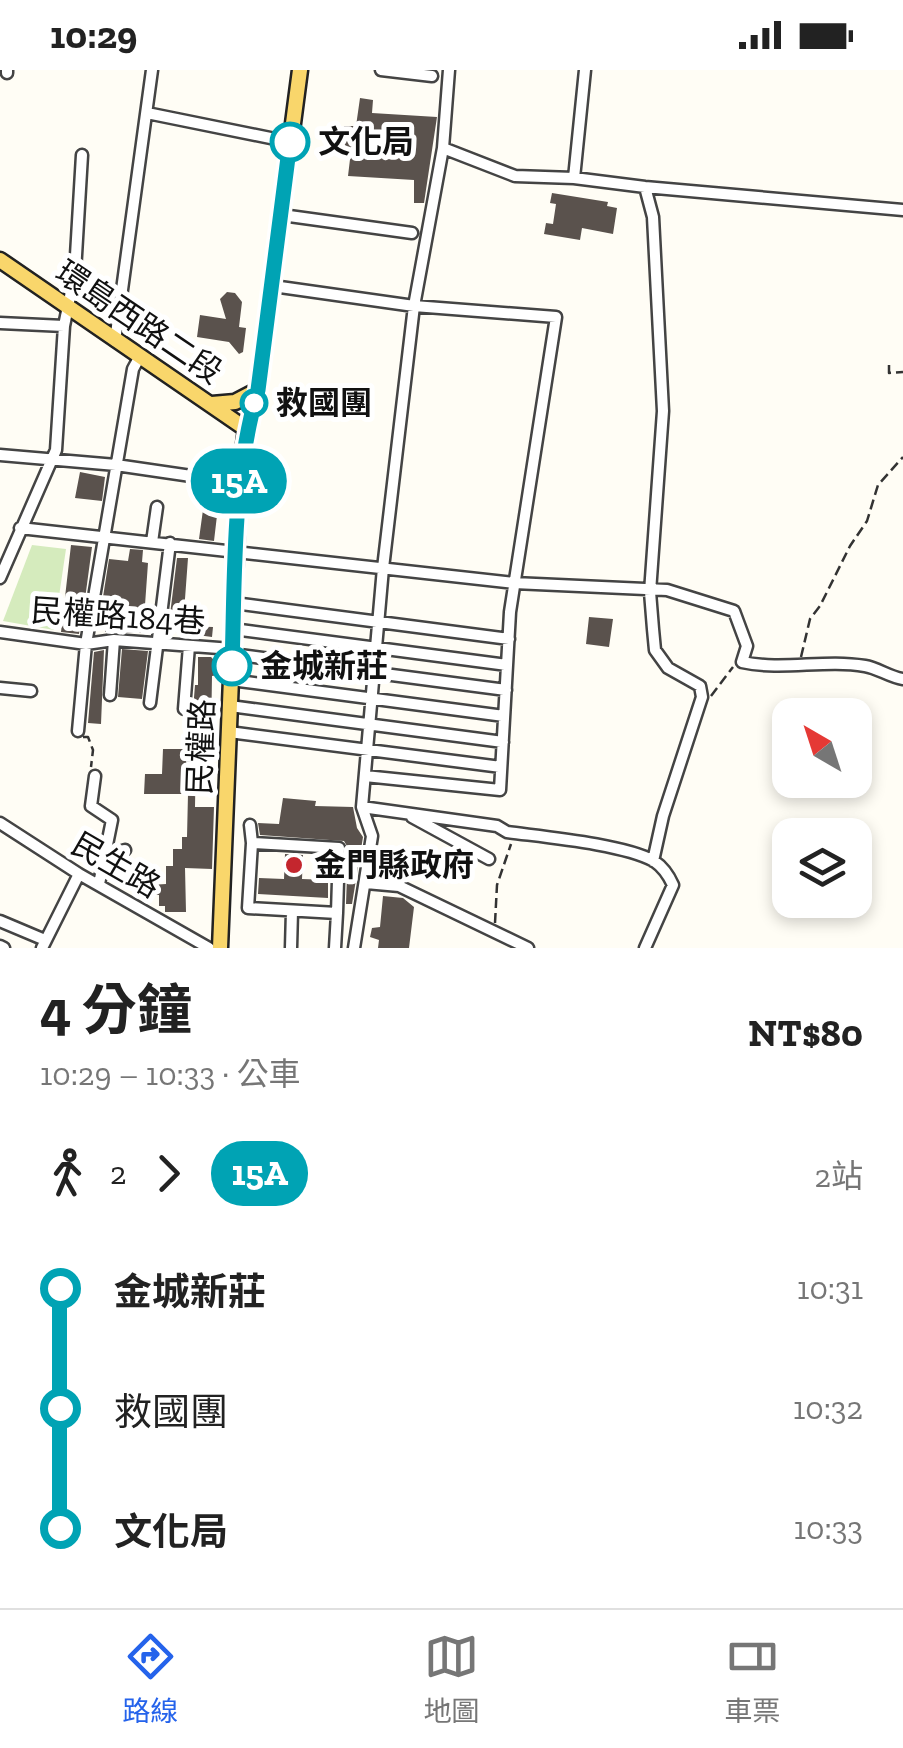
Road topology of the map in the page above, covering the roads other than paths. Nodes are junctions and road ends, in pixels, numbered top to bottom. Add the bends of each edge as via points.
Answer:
1 (152, 70) edge
2 (300, 70) edge
3 (381, 70) edge
4 (450, 70) edge
5 (585, 70) edge
6 (432, 76) dead end
7 (147, 114) junction
8 (290, 142) junction
9 (443, 148) junction
10 (82, 154) dead end
11 (574, 178) junction
12 (646, 188) junction
13 (903, 210) edge
14 (282, 216) junction
15 (412, 233) dead end
16 (0, 260) edge
17 (273, 286) junction
18 (414, 306) junction
19 (70, 307) junction
20 (0, 322) edge
21 (64, 326) junction
22 (115, 342) junction
23 (139, 358) junction
24 (258, 390) junction
25 (211, 404) junction
26 (246, 429) junction
27 (0, 455) edge
28 (52, 458) junction
29 (116, 464) junction
30 (239, 483) junction
31 (156, 507) dead end
32 (20, 528) junction
33 (104, 538) junction
34 (152, 542) junction
35 (170, 543) junction
36 (236, 551) junction
37 (383, 568) junction
38 (0, 578) edge
39 (514, 583) junction
40 (650, 592) junction
41 (234, 603) junction
42 (380, 623) junction
43 (233, 629) junction
44 (0, 632) edge
45 (509, 639) junction
46 (114, 640) junction
47 (156, 643) junction
48 (86, 644) junction
49 (189, 646) junction
50 (378, 648) junction
51 (232, 652) junction
52 (508, 666) junction
53 (375, 674) junction
54 (903, 679) edge
55 (231, 680) junction
56 (0, 688) edge
57 (31, 690) dead end
58 (506, 690) junction
59 (110, 695) dead end
60 (372, 699) junction
61 (150, 704) dead end
62 (230, 706) junction
63 (184, 709) dead end
64 (504, 716) junction
65 (370, 724) junction
66 (78, 731) road end
67 (229, 732) junction
68 (503, 742) junction
69 (368, 750) junction
70 (502, 768) junction
71 (95, 776) road end
72 (365, 776) junction
73 (362, 807) junction
74 (407, 814) junction
75 (0, 822) edge
76 (250, 825) dead end
77 (252, 843) junction
78 (125, 850) dead end
79 (104, 857) junction
80 (489, 859) dead end
81 (653, 861) junction
82 (80, 874) junction
83 (366, 883) junction
84 (100, 884) junction
85 (292, 911) junction
86 (337, 913) junction
87 (0, 921) edge
88 (44, 944) edge
89 (209, 948) edge
90 (220, 948) edge
91 (291, 948) edge
92 (336, 948) edge
93 (354, 948) edge
94 (528, 948) edge
95 (645, 948) edge

1 - 7 street
2 - 8 main road, 民權路
3 - 6 street
4 - 9 street
5 - 11 street
7 - 8 street
7 - 22 street
8 - 14 main road, 民權路
9 - 11 street via 515,176
9 - 18 street
10 - 19 street
11 - 12 street
12 - 13 street
12 - 40 street via 663,411
14 - 15 street
14 - 17 main road, 民權路
16 - 19 main road, 環島西路二段
17 - 18 street
17 - 24 main road, 民權路
18 - 37 street
18 - 39 street via 556,317
19 - 21 street
19 - 22 main road, 環島西路二段
20 - 21 street
21 - 28 street
22 - 23 main road, 環島西路二段
23 - 25 main road, 環島西路二段
23 - 29 street
24 - 25 main road
24 - 26 main road, 民權路
25 - 26 main road, 環島西路二段
26 - 30 main road, 民權路
27 - 28 street
28 - 29 street
28 - 32 street
29 - 30 street
29 - 33 street
30 - 36 main road, 民權路
31 - 34 street
32 - 33 street
32 - 38 street
33 - 34 street
33 - 48 street
34 - 35 street
35 - 36 street
35 - 47 street
36 - 37 street
36 - 41 main road, 民權路
37 - 39 street
37 - 42 street
39 - 40 street
39 - 45 street
40 - 54 street via 667,590 734,611 747,646 742,662 869,666
40 - 81 street via 655,650 668,668 700,686 698,715
41 - 42 street
41 - 43 main road, 民權路
42 - 45 street
42 - 50 street
43 - 50 street
43 - 51 main road, 民權路
44 - 48 street, 民權路184巷
45 - 52 street
46 - 47 street, 民權路184巷
46 - 48 street, 民權路184巷
46 - 59 street
47 - 49 street, 民權路184巷
47 - 61 street
48 - 66 street
49 - 51 street, 民權路184巷
49 - 63 street
50 - 52 street
50 - 53 street
51 - 53 street, 民權路184巷
51 - 55 main road, 民權路
52 - 58 street
53 - 58 street, 民權路184巷
53 - 60 street
55 - 60 street
55 - 62 main road, 民權路
56 - 57 street
58 - 64 street
60 - 64 street
60 - 65 street
62 - 65 street
62 - 67 main road, 民權路
64 - 68 street
65 - 68 street
65 - 69 street
67 - 69 street
67 - 90 main road, 民權路
68 - 70 street
69 - 70 street
69 - 72 street
70 - 72 street via 500,790
71 - 79 street via 91,806 112,820
72 - 73 street
73 - 74 street
73 - 83 street via 372,836
74 - 80 street
74 - 81 street via 497,826
75 - 82 street, 民生路
76 - 77 street
77 - 85 street via 248,908
77 - 86 street via 340,848
78 - 79 street
79 - 84 street
81 - 95 street via 674,885
82 - 84 street, 民生路
82 - 88 street
83 - 93 street
83 - 94 street via 399,886
84 - 89 street, 民生路
85 - 86 street
85 - 91 street
86 - 92 street
87 - 88 street

